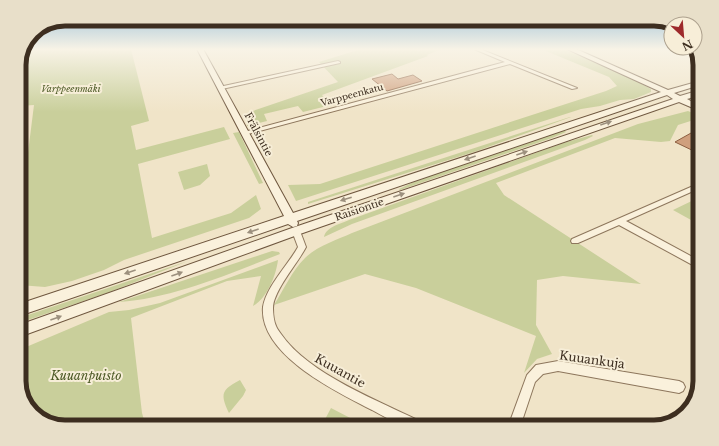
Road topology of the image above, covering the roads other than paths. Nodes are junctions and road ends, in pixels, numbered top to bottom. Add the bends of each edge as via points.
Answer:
1 (212, 70) edge
2 (302, 70) edge
3 (483, 70) edge
4 (527, 70) edge
5 (619, 70) edge
6 (626, 70) edge
7 (693, 86) edge
8 (222, 87) junction
9 (574, 88) dead end
10 (693, 93) edge
11 (677, 94) junction
12 (693, 100) edge
13 (693, 104) edge
14 (246, 133) junction
15 (693, 188) edge
16 (290, 218) junction
17 (621, 222) junction
18 (296, 231) junction
19 (575, 241) dead end
20 (693, 261) edge
21 (26, 308) edge
22 (26, 328) edge
23 (679, 387) dead end
24 (406, 420) edge
25 (516, 420) edge

1 - 8 main road, Frälsintie
2 - 8 street
3 - 14 street, Varppeenkatu
4 - 9 street
5 - 11 main road
6 - 11 main road
7 - 11 main road, Raisiontie
8 - 14 main road, Frälsintie
10 - 11 main road, Raisiontie
11 - 12 main road
11 - 13 main road
11 -> 16 main road, Raisiontie
18 -> 11 main road, Raisiontie
14 - 16 main road, Frälsintie
15 - 17 street
16 - 18 main road, Frälsintie
16 -> 21 main road, Raisiontie
17 - 19 street
17 - 20 street
22 -> 18 main road, Raisiontie
18 - 24 street, Kuuantie via 302,247 272,296 268,309 270,325 276,338 283,348 322,378
23 - 25 street, Kuuankuja via 558,366 540,369 531,379

